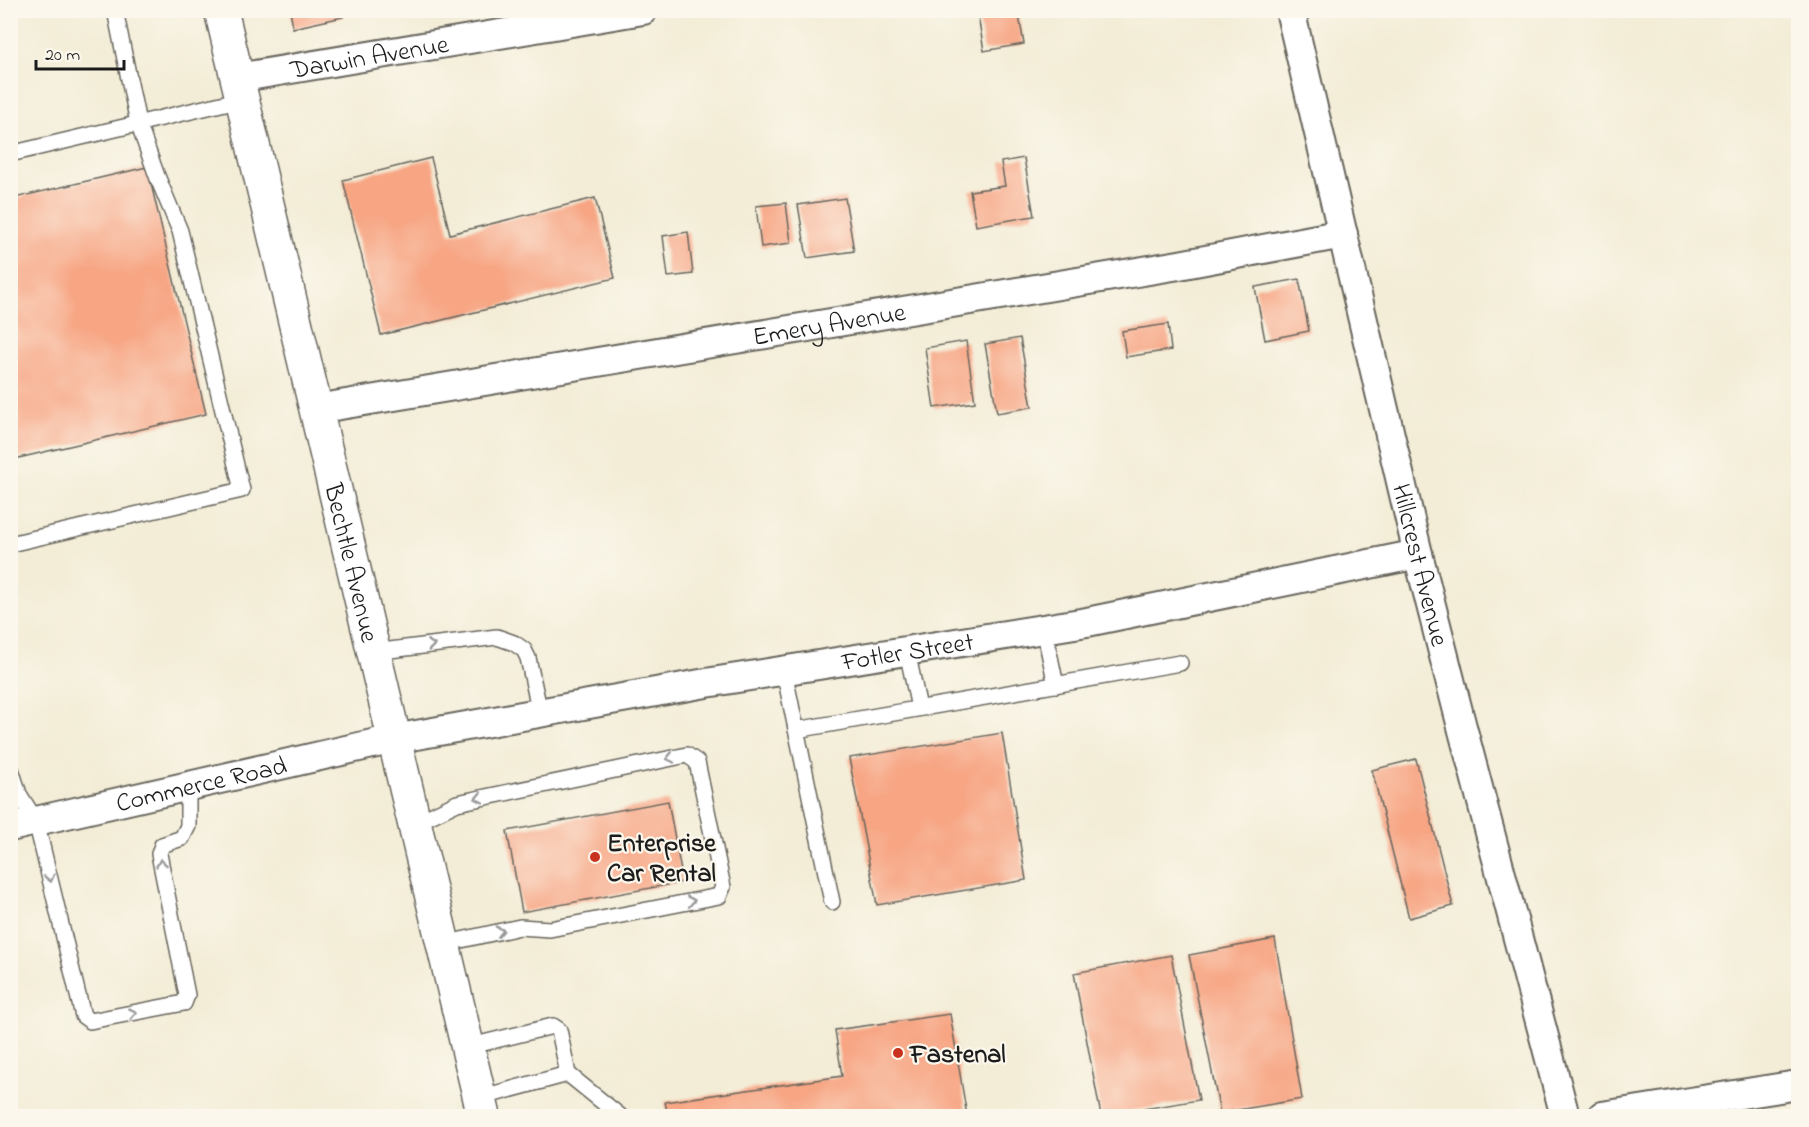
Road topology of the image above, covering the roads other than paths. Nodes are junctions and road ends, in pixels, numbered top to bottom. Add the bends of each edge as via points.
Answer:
1 (115, 10) edge
2 (221, 10) edge
3 (643, 10) edge
4 (1290, 10) edge
5 (239, 88) junction
6 (138, 123) junction
7 (10, 154) edge
8 (1343, 234) junction
9 (316, 410) junction
10 (10, 544) edge
11 (1418, 554) junction
12 (1044, 629) junction
13 (907, 651) junction
14 (373, 652) junction
15 (1180, 663) dead end
16 (784, 671) junction
17 (1056, 685) junction
18 (919, 708) junction
19 (540, 713) junction
20 (796, 730) junction
21 (394, 739) junction
22 (10, 766) edge
23 (188, 786) junction
24 (23, 824) edge
25 (414, 824) junction
26 (832, 902) dead end
27 (442, 944) junction
28 (467, 1047) junction
29 (568, 1074) junction
30 (1798, 1085) edge
31 (482, 1107) edge
32 (620, 1116) edge
33 (1565, 1116) edge
34 (1602, 1116) edge

1 - 6 lane
2 - 5 main road, Bechtle Avenue
3 - 5 street, Darwin Avenue
4 - 8 street, Hillcrest Avenue
5 - 6 lane
5 - 9 main road, Bechtle Avenue
6 - 7 lane
6 - 10 lane via 180,231 242,490
8 - 9 street, Emery Avenue
8 - 11 street, Hillcrest Avenue
9 - 14 main road, Bechtle Avenue
11 - 12 street, Fotler Street
11 - 33 street, Hillcrest Avenue
12 - 13 street, Fotler Street
12 - 17 lane
13 - 16 street, Fotler Street
13 - 18 lane
14 -> 19 lane via 487,637 507,639 524,650 528,658
14 - 21 main road, Bechtle Avenue
15 - 17 lane
16 - 19 street, Fotler Street
16 - 20 lane
17 - 18 lane
18 - 20 lane
19 - 21 street, Fotler Street
20 - 26 lane
21 - 23 street, Commerce Road
21 - 25 main road, Bechtle Avenue
22 - 24 lane
23 - 24 street, Commerce Road
24 -> 23 lane via 83,1016 90,1021 184,1003 188,995 159,854 162,845 182,838 188,826
25 - 27 main road, Bechtle Avenue
27 -> 25 lane via 520,927 550,929 719,896 723,887 697,762 687,754 457,803
27 - 28 main road, Bechtle Avenue
28 - 29 lane via 553,1026 559,1030
28 - 31 main road, Bechtle Avenue
29 - 31 lane
29 - 32 lane
30 - 34 street

